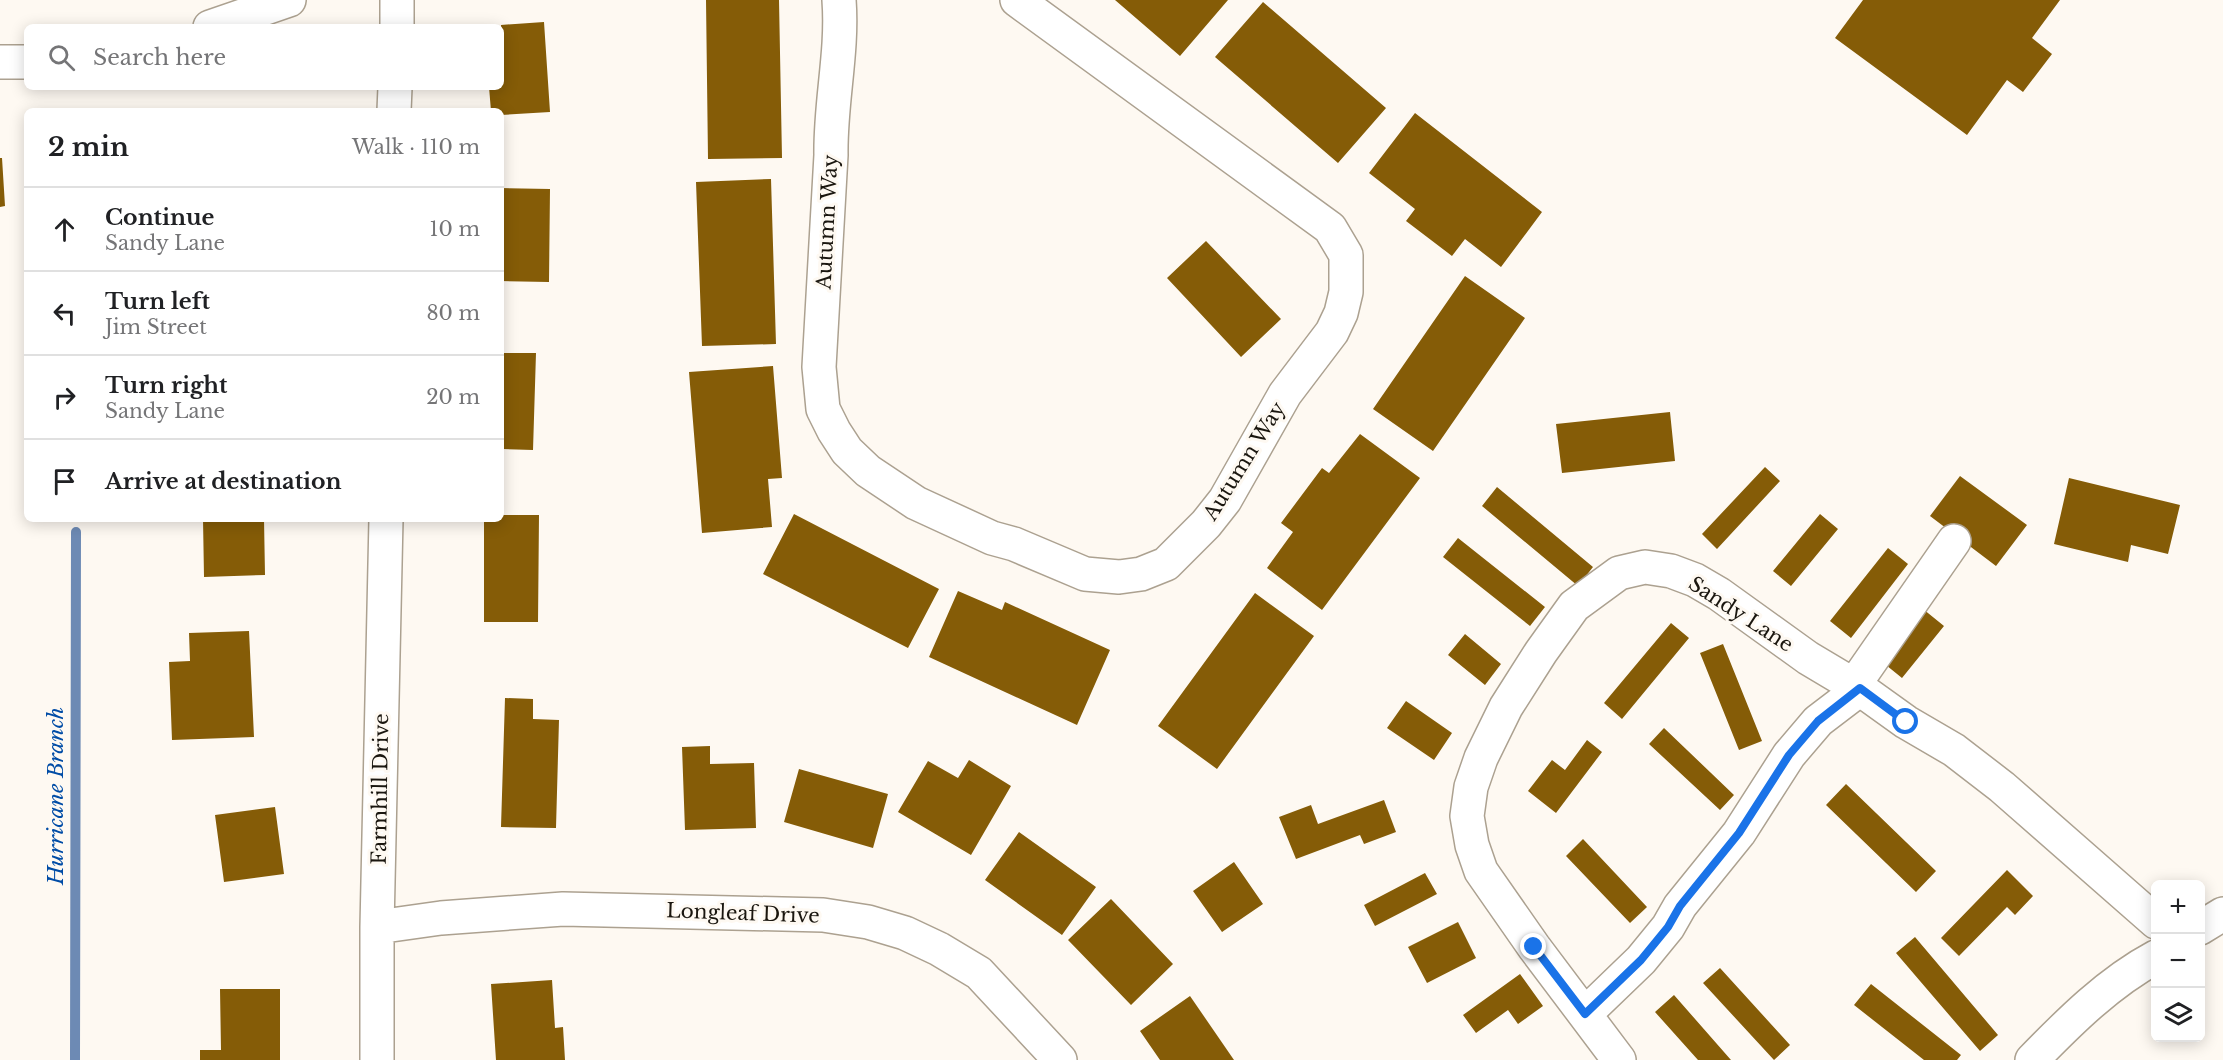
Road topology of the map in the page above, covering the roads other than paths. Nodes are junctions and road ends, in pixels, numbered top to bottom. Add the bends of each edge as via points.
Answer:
1 (289, 0) edge
2 (397, 0) edge
3 (839, 0) edge
4 (1017, 0) edge
5 (219, 24) edge
6 (396, 24) edge
7 (0, 62) edge
8 (24, 62) edge
9 (395, 90) edge
10 (394, 108) edge
11 (386, 522) edge
12 (1954, 541) dead end
13 (1857, 687) junction
14 (2223, 914) edge
15 (2151, 918) edge
16 (2205, 925) edge
17 (377, 927) junction
18 (2151, 960) edge
19 (1585, 1014) junction
20 (377, 1060) edge
21 (1060, 1060) edge
22 (1619, 1060) edge
23 (2032, 1060) edge

1 - 5 street
2 - 6 street
3 - 4 street, Autumn Way via 841,27 830,128 819,367 824,409 834,431 847,451 868,471 916,503 992,538 1084,573 1119,577 1141,574 1166,564 1225,500 1285,394 1332,332 1346,292 1346,255 1330,228
7 - 8 street
9 - 10 street
11 - 17 street, Farmhill Drive
12 - 13 street
13 - 15 street, Sandy Lane via 1954,750
13 - 19 street via 1818,721 1789,755 1739,833 1680,906 1668,927 1641,960
13 - 19 street, Sandy Lane via 1808,658 1719,594 1671,571 1645,567 1618,573 1575,606 1506,707 1470,787 1467,816 1481,871
14 - 16 street
17 - 20 street, Farmhill Drive
17 - 21 street, Longleaf Drive via 563,909 823,915 868,922 905,933 979,973
18 - 23 street via 2117,982
19 - 22 street, Sandy Lane

